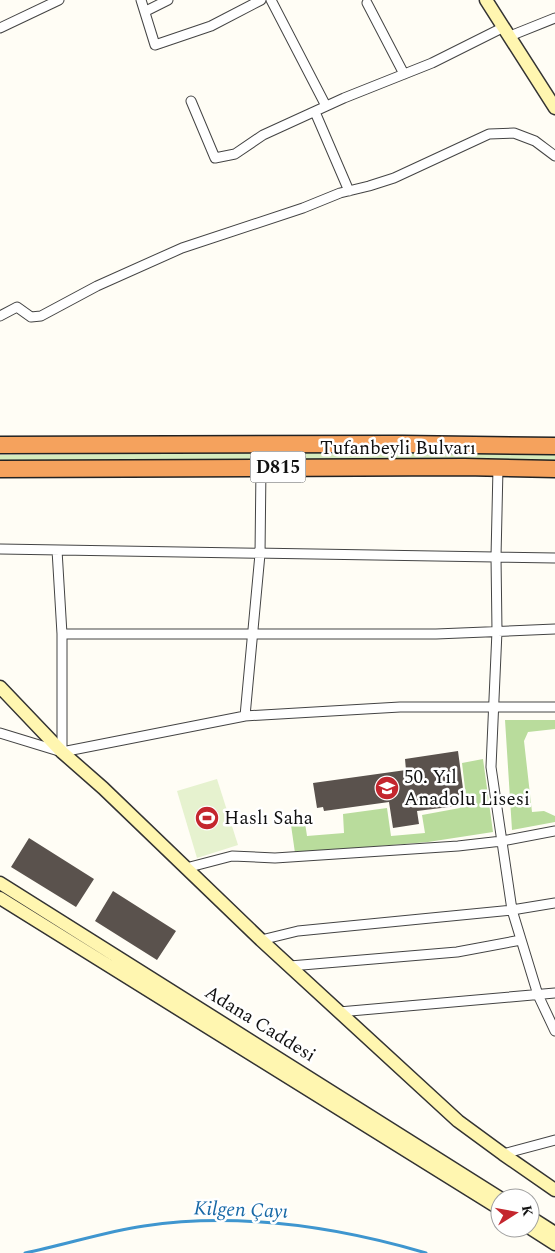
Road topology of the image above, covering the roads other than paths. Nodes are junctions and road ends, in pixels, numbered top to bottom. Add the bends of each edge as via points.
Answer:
1 (59, 0) edge
2 (141, 0) edge
3 (168, 0) edge
4 (261, 0) edge
5 (271, 0) edge
6 (486, 0) edge
7 (367, 3) dead end
8 (146, 11) junction
9 (555, 18) edge
10 (0, 28) edge
11 (507, 32) junction
12 (404, 74) junction
13 (191, 101) dead end
14 (554, 103) edge
15 (326, 106) junction
16 (315, 112) junction
17 (555, 156) edge
18 (349, 191) junction
19 (0, 316) edge
20 (0, 444) edge
21 (555, 446) edge
22 (261, 467) junction
23 (498, 468) junction
24 (0, 469) edge
25 (555, 469) edge
26 (0, 549) edge
27 (57, 550) junction
28 (260, 554) junction
29 (496, 558) junction
30 (555, 558) edge
31 (555, 629) edge
32 (497, 631) junction
33 (62, 634) junction
34 (254, 634) junction
35 (0, 687) edge
36 (494, 707) junction
37 (555, 707) edge
38 (246, 716) junction
39 (0, 733) edge
40 (62, 752) junction
41 (555, 831) edge
42 (502, 841) junction
43 (186, 868) junction
44 (0, 883) edge
45 (0, 898) edge
46 (555, 903) edge
47 (512, 910) junction
48 (261, 940) junction
49 (521, 940) junction
50 (290, 966) junction
51 (555, 993) edge
52 (538, 995) junction
53 (339, 1012) junction
54 (555, 1031) edge
55 (555, 1140) edge
56 (503, 1154) junction
57 (555, 1190) edge
58 (490, 1192) edge
59 (490, 1203) edge
60 (540, 1223) edge
61 (555, 1233) edge
62 (540, 1234) edge
63 (555, 1244) edge

1 - 10 street
2 - 8 street
3 - 8 street
4 - 8 street via 211,26 156,45
5 - 15 street
6 - 11 main road
7 - 12 street
9 - 11 street
11 - 12 street
11 - 14 main road
12 - 15 street
13 - 16 street via 215,158 235,154 263,135
15 - 16 street
16 - 18 street
17 - 18 street via 535,141 514,133 489,134 394,178
18 - 19 street via 174,252 97,286 42,316 31,317 17,307
20 - 21 highway, Tufanbeyli Bulvarı / D815
22 - 23 highway, Tufanbeyli Bulvarı / D815
22 - 24 highway, Tufanbeyli Bulvarı / D815
22 - 28 street
23 - 25 highway, Tufanbeyli Bulvarı / D815
23 - 29 street
26 - 27 street
27 - 28 street
27 - 33 street
28 - 29 street
28 - 34 street
29 - 30 street
29 - 32 street
31 - 32 street
32 - 34 street
32 - 36 street
33 - 34 street
33 - 40 street
34 - 38 street
35 - 40 main road
36 - 37 street
36 - 38 street via 400,707
36 - 42 street via 491,766
38 - 40 street
39 - 40 street
40 - 43 main road
41 - 42 street
42 - 43 street via 276,858 232,856
42 - 47 street
43 - 48 main road
44 - 58 main road, Adana Caddesi
45 - 59 main road
46 - 47 street
47 - 48 street via 298,931
47 - 49 street
48 - 50 main road
49 - 50 street via 457,952
49 - 52 street
50 - 53 main road
51 - 52 street
52 - 53 street
52 - 54 street
53 - 56 main road via 458,1121
55 - 56 street
56 - 57 main road
60 - 61 main road
62 - 63 main road

